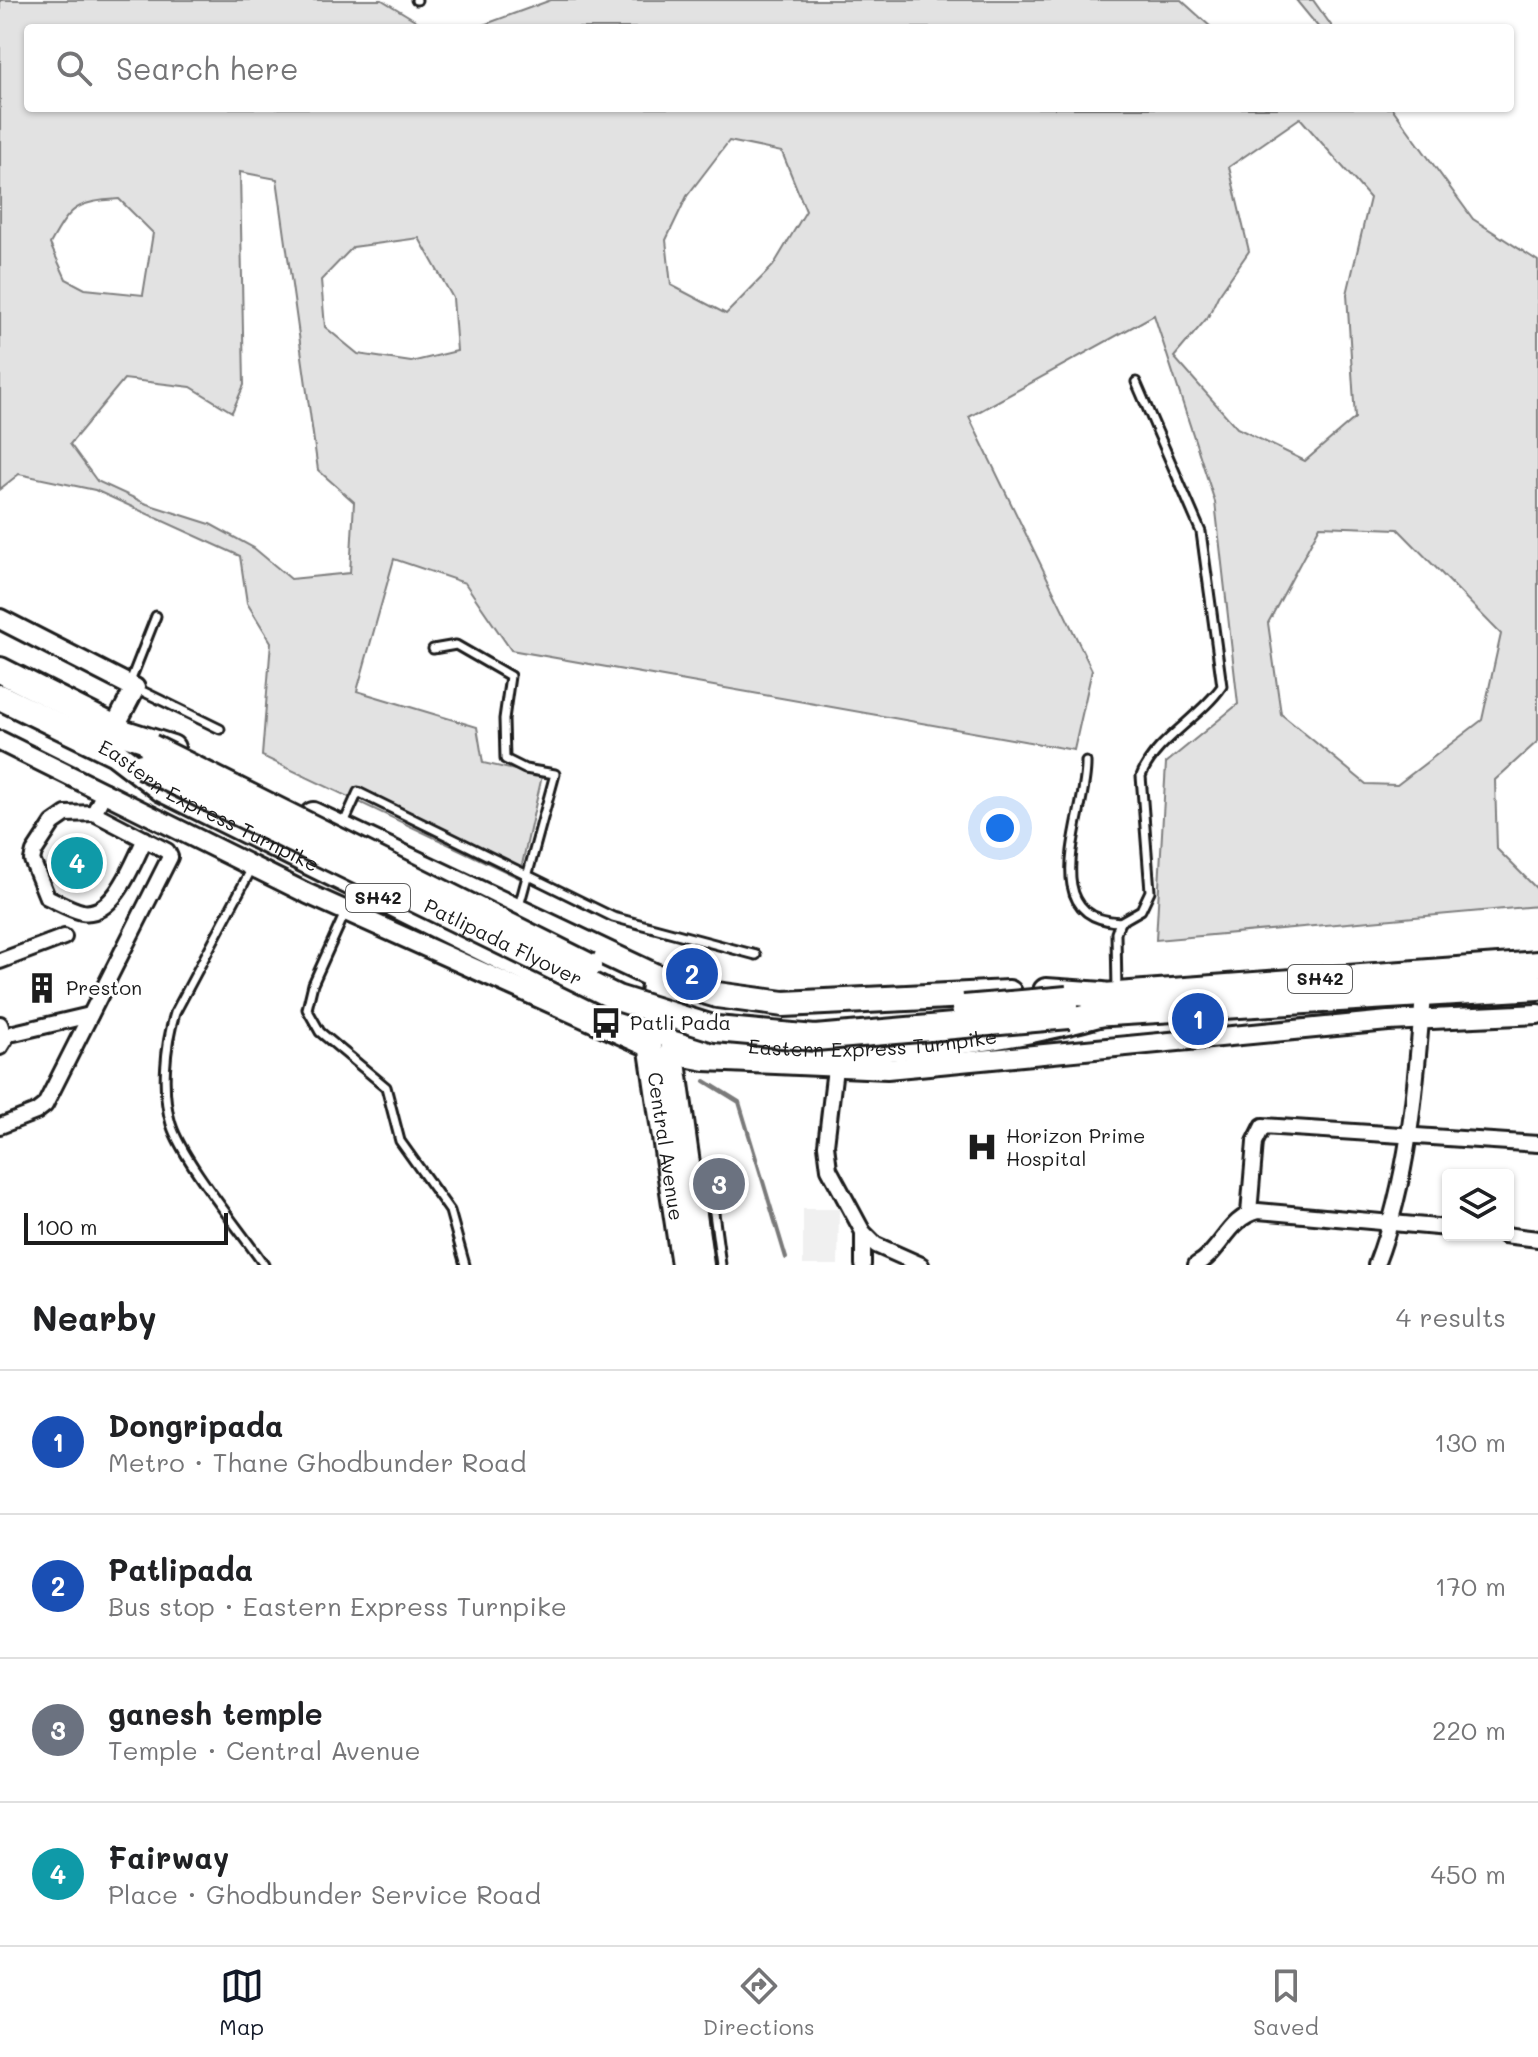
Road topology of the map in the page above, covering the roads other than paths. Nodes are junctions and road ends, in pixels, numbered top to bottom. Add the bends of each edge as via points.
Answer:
1 (1136, 382) dead end
2 (156, 616) dead end
3 (0, 619) edge
4 (433, 649) dead end
5 (0, 670) edge
6 (132, 686) junction
7 (0, 697) edge
8 (220, 729) dead end
9 (118, 738) junction
10 (0, 741) edge
11 (1086, 762) dead end
12 (105, 791) junction
13 (94, 813) junction
14 (341, 829) junction
15 (145, 839) junction
16 (253, 867) junction
17 (527, 877) junction
18 (345, 911) junction
19 (517, 913) junction
20 (1120, 922) junction
21 (64, 937) dead end
22 (756, 955) dead end
23 (0, 961) edge
24 (1538, 964) edge
25 (663, 979) junction
26 (1538, 987) edge
27 (1423, 995) junction
28 (1109, 1001) junction
29 (1538, 1014) edge
30 (90, 1015) junction
31 (1421, 1020) junction
32 (0, 1024) edge
33 (14, 1033) dead end
34 (661, 1042) junction
35 (0, 1047) edge
36 (835, 1068) junction
37 (0, 1126) edge
38 (1408, 1134) junction
39 (1538, 1144) edge
40 (710, 1183) dead end
41 (1249, 1213) junction
42 (1393, 1221) junction
43 (1442, 1227) edge
44 (863, 1232) junction
45 (1514, 1236) edge
46 (1538, 1239) edge
47 (1215, 1249) junction
48 (464, 1264) edge
49 (264, 1265) edge
50 (683, 1265) edge
51 (702, 1265) edge
52 (721, 1265) edge
53 (863, 1265) edge
54 (921, 1265) edge
55 (1196, 1265) edge
56 (1213, 1265) edge
57 (1376, 1265) edge

1 - 20 lane via 1201,532 1222,686 1146,762 1141,776 1150,891 1141,910
2 - 6 lane
3 - 6 street
4 - 17 lane via 456,645 510,676 505,759 555,774
5 - 9 main road, Eastern Express Turnpike / SH42
6 - 8 lane
6 - 9 street
7 - 9 main road, Eastern Express Turnpike / SH42
9 - 14 main road, Eastern Express Turnpike / SH42 via 176,750
9 - 28 main road, Patlipada Flyover, bridge via 617,998 716,1029 815,1038
9 - 34 main road, Eastern Express Turnpike / SH42 via 162,789
10 - 12 street
11 - 20 lane via 1087,780 1074,832 1074,898 1101,922
12 - 13 street
12 - 16 street
13 - 15 street
13 - 15 street via 66,814 53,823 34,852 32,860 47,897 84,913 97,911 117,894
14 - 17 lane via 358,792
14 - 19 main road, Eastern Express Turnpike / SH42
15 - 30 street via 170,857
16 - 18 street
16 - 49 lane via 175,1013 168,1035 166,1104 184,1150
17 - 19 lane
17 - 22 lane via 613,917
18 - 34 street
18 - 48 lane via 307,1009 320,1032 386,1087 400,1141 450,1211
19 - 25 main road, Eastern Express Turnpike / SH42
20 - 28 lane
21 - 23 street
24 - 28 main road, SH42
25 - 28 main road, Eastern Express Turnpike / SH42 via 717,995 784,1004 1044,991
25 - 34 main road
26 - 27 main road, SH42
27 - 28 main road, SH42
27 - 31 street
28 - 34 main road, Eastern Express Turnpike / SH42 via 1052,1028 915,1046
29 - 31 street
30 - 33 street
30 - 37 street via 45,1105
31 - 36 street via 887,1069
31 - 38 street
32 - 35 street via 5,1039
34 - 36 street via 705,1061
34 - 50 main road, Central Avenue
34 - 51 main road, Central Avenue
36 - 44 street via 826,1145 829,1169
38 - 39 street
38 - 41 street via 1263,1126 1255,1142
38 - 42 street
40 - 52 lane
41 - 42 street
41 - 47 street
42 - 43 street
42 - 57 street
44 - 53 street
44 - 54 street via 876,1245
45 - 46 street
47 - 55 street
47 - 56 street

